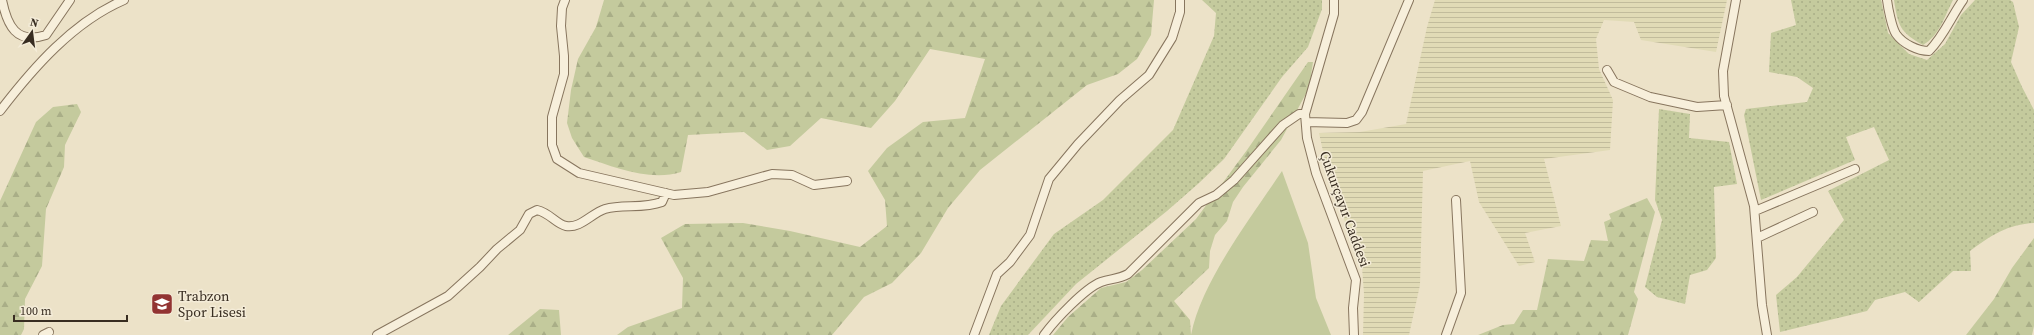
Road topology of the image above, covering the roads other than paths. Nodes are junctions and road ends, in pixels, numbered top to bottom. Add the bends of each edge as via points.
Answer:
1 (2, 0) edge
2 (70, 0) edge
3 (124, 0) edge
4 (566, 0) edge
5 (1180, 0) edge
6 (1334, 0) edge
7 (1409, 0) edge
8 (1736, 0) edge
9 (1887, 0) edge
10 (1963, 0) edge
11 (1607, 70) dead end
12 (1727, 106) junction
13 (0, 111) edge
14 (1305, 118) junction
15 (1855, 169) dead end
16 (847, 181) dead end
17 (666, 193) junction
18 (1456, 200) dead end
19 (1755, 211) junction
20 (1813, 212) dead end
21 (1757, 238) junction
22 (377, 335) edge
23 (974, 335) edge
24 (1044, 335) edge
25 (1354, 335) edge
26 (1446, 335) edge
27 (1767, 335) edge

1 - 2 street via 5,17 12,30 26,38 46,35
3 - 13 street via 109,7 62,42
4 - 17 street via 562,8 561,26 564,74 552,118 552,145 557,159 579,173
5 - 23 street via 1180,12 1172,38 1150,75 1120,100 1078,144 1050,179 1030,235 1010,262 997,274
6 - 14 street, Çukurçayır Caddesi via 1334,14
7 - 14 street via 1356,120 1347,123
8 - 12 street via 1723,71
9 - 10 street via 1895,34 1908,45 1921,51 1929,51 1940,40
11 - 12 street via 1614,82 1650,97 1697,107
12 - 19 street
14 - 24 street via 1298,114 1283,125 1234,180 1216,195 1199,203 1128,274 1101,282 1087,291
14 - 25 street, Çukurçayır Caddesi via 1316,173 1356,280
15 - 19 street
16 - 17 street via 814,185 792,175 772,174 708,192 674,195
17 - 22 street via 662,202 657,204 605,209 577,225 566,226 547,212 537,210 529,214 520,230 448,296
18 - 26 street via 1461,293
19 - 21 street
20 - 21 street
21 - 27 street

